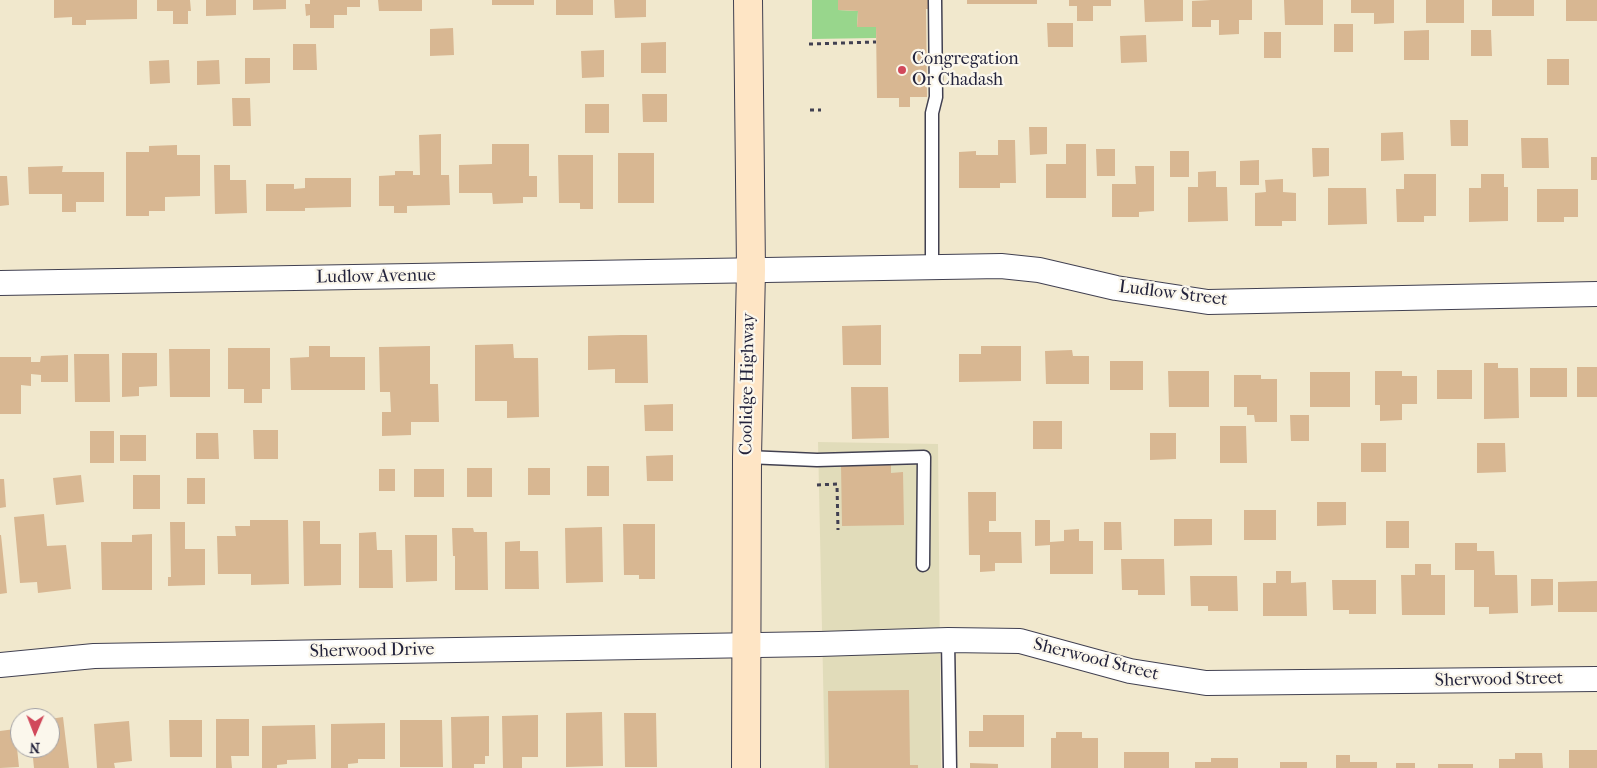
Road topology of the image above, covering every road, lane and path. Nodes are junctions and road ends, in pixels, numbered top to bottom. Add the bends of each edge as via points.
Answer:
1 (748, 0) edge
2 (935, 0) edge
3 (876, 42) dead end
4 (809, 44) dead end
5 (810, 110) dead end
6 (820, 110) dead end
7 (932, 266) junction
8 (751, 270) junction
9 (0, 283) edge
10 (1597, 294) edge
11 (747, 457) junction
12 (817, 485) dead end
13 (838, 530) dead end
14 (923, 566) dead end
15 (948, 640) junction
16 (745, 645) junction
17 (0, 665) edge
18 (1597, 679) edge
19 (746, 768) edge
20 (950, 768) edge

1 - 8 main road, Coolidge Highway
2 - 7 lane
3 - 4 path
5 - 6 path
7 - 8 street, Ludlow Street
7 - 10 street, Ludlow Street via 1001,266 1039,270 1116,288 1208,302
8 - 9 street, Ludlow Avenue
8 - 11 main road, Coolidge Highway
11 - 14 lane via 817,460 924,458
11 - 16 main road, Coolidge Highway
12 - 13 path via 837,484
15 - 16 street, Sherwood Street
15 - 18 street, Sherwood Street via 1020,641 1130,671 1206,683
15 - 20 lane
16 - 17 street, Sherwood Drive via 94,656
16 - 19 main road, Coolidge Highway

